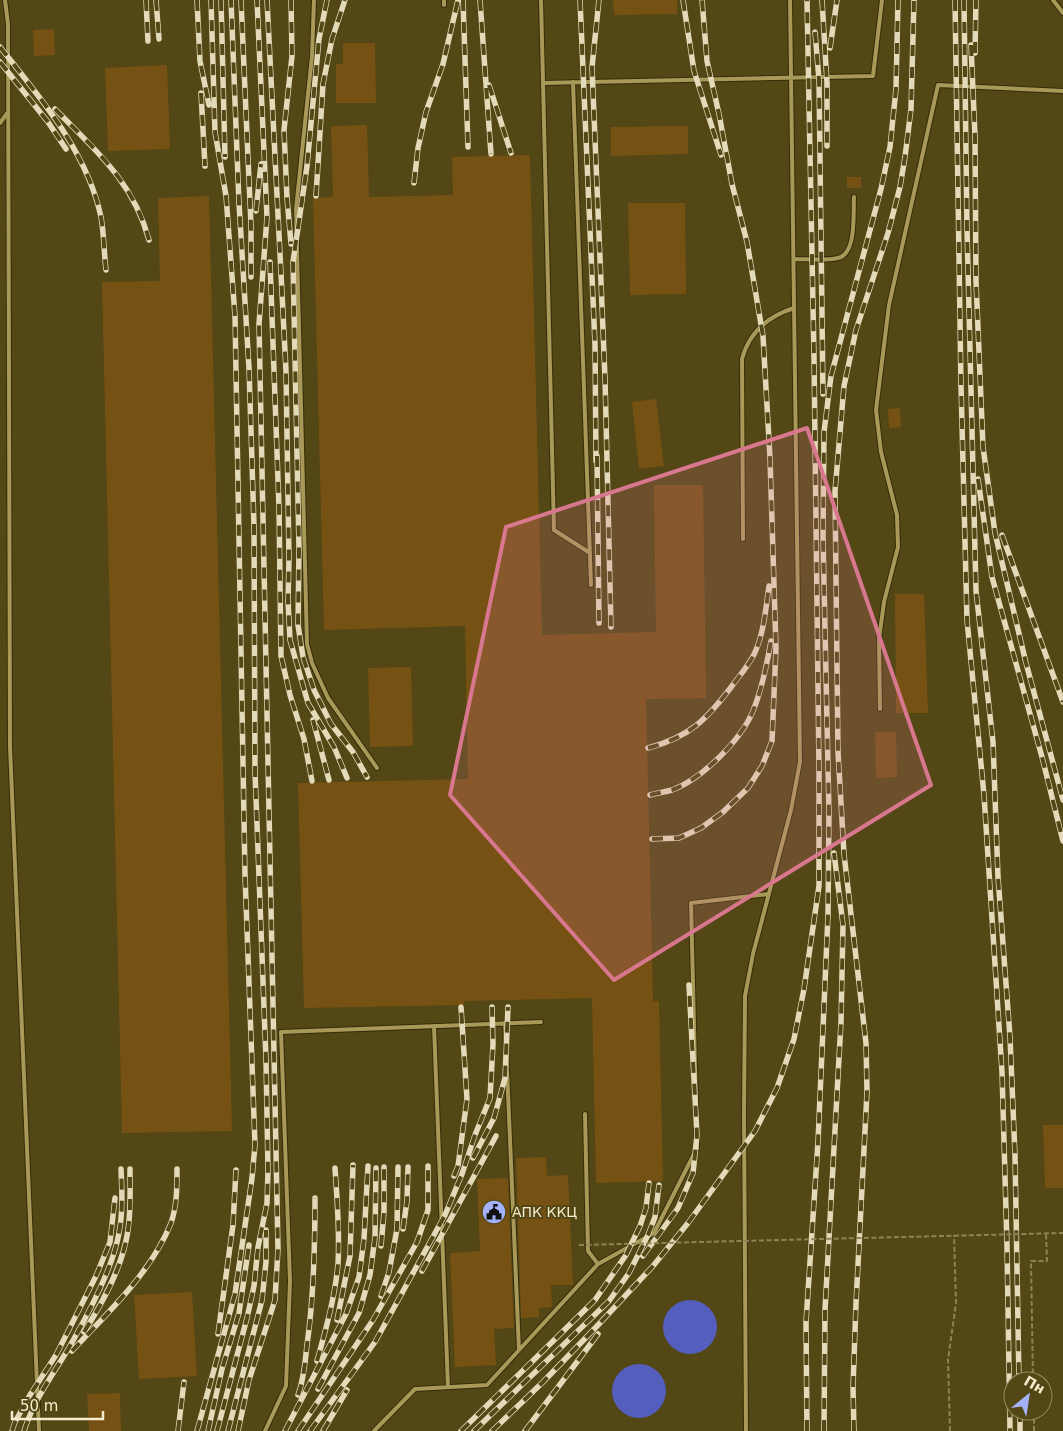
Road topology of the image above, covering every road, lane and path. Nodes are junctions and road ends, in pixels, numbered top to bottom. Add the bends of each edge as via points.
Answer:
1 (5, 0) edge
2 (314, 0) edge
3 (542, 0) edge
4 (790, 0) edge
5 (882, 0) edge
6 (1053, 0) edge
7 (1063, 13) edge
8 (792, 77) junction
9 (543, 82) junction
10 (573, 82) junction
11 (1063, 92) edge
12 (8, 112) junction
13 (0, 123) edge
14 (854, 197) dead end
15 (794, 259) junction
16 (794, 308) junction
17 (743, 539) dead end
18 (590, 553) junction
19 (592, 585) dead end
20 (880, 709) dead end
21 (377, 768) dead end
22 (769, 894) junction
23 (541, 1022) dead end
24 (505, 1023) junction
25 (434, 1026) junction
26 (585, 1114) dead end
27 (1046, 1233) junction
28 (1063, 1233) edge
29 (954, 1235) junction
30 (579, 1244) dead end
31 (598, 1264) junction
32 (519, 1350) junction
33 (1033, 1371) edge
34 (448, 1387) junction
35 (39, 1431) edge
36 (265, 1431) edge
37 (374, 1431) edge
38 (746, 1431) edge
39 (950, 1431) edge

1 - 12 lane
2 - 21 lane via 312,56 296,209 306,644 328,698
3 - 9 lane
4 - 8 lane
5 - 8 lane via 873,76
6 - 7 lane
8 - 10 lane
8 - 15 lane
9 - 10 lane
9 - 18 lane via 554,530
10 - 18 lane
11 - 20 lane via 938,85 889,304 876,410 881,452 897,516 898,547 884,602 879,639
12 - 13 lane
12 - 35 lane via 10,747
14 - 15 lane via 852,243 848,251 837,258
15 - 16 lane
16 - 17 lane via 774,316 758,329 742,359
16 - 22 lane via 800,762
18 - 19 lane
22 - 31 lane via 690,903 696,1148 654,1233
22 - 38 lane via 745,996
23 - 24 lane
24 - 25 lane
24 - 32 lane
25 - 34 lane
25 - 36 lane via 281,1032 290,1281 286,1386
26 - 31 lane via 588,1251
27 - 28 path, bridge
27 - 29 path, bridge
27 - 33 path via 1047,1261 1031,1261
29 - 30 path, bridge
29 - 39 path via 956,1303 948,1360
31 - 32 lane
32 - 34 lane via 487,1385
34 - 37 lane via 415,1389

